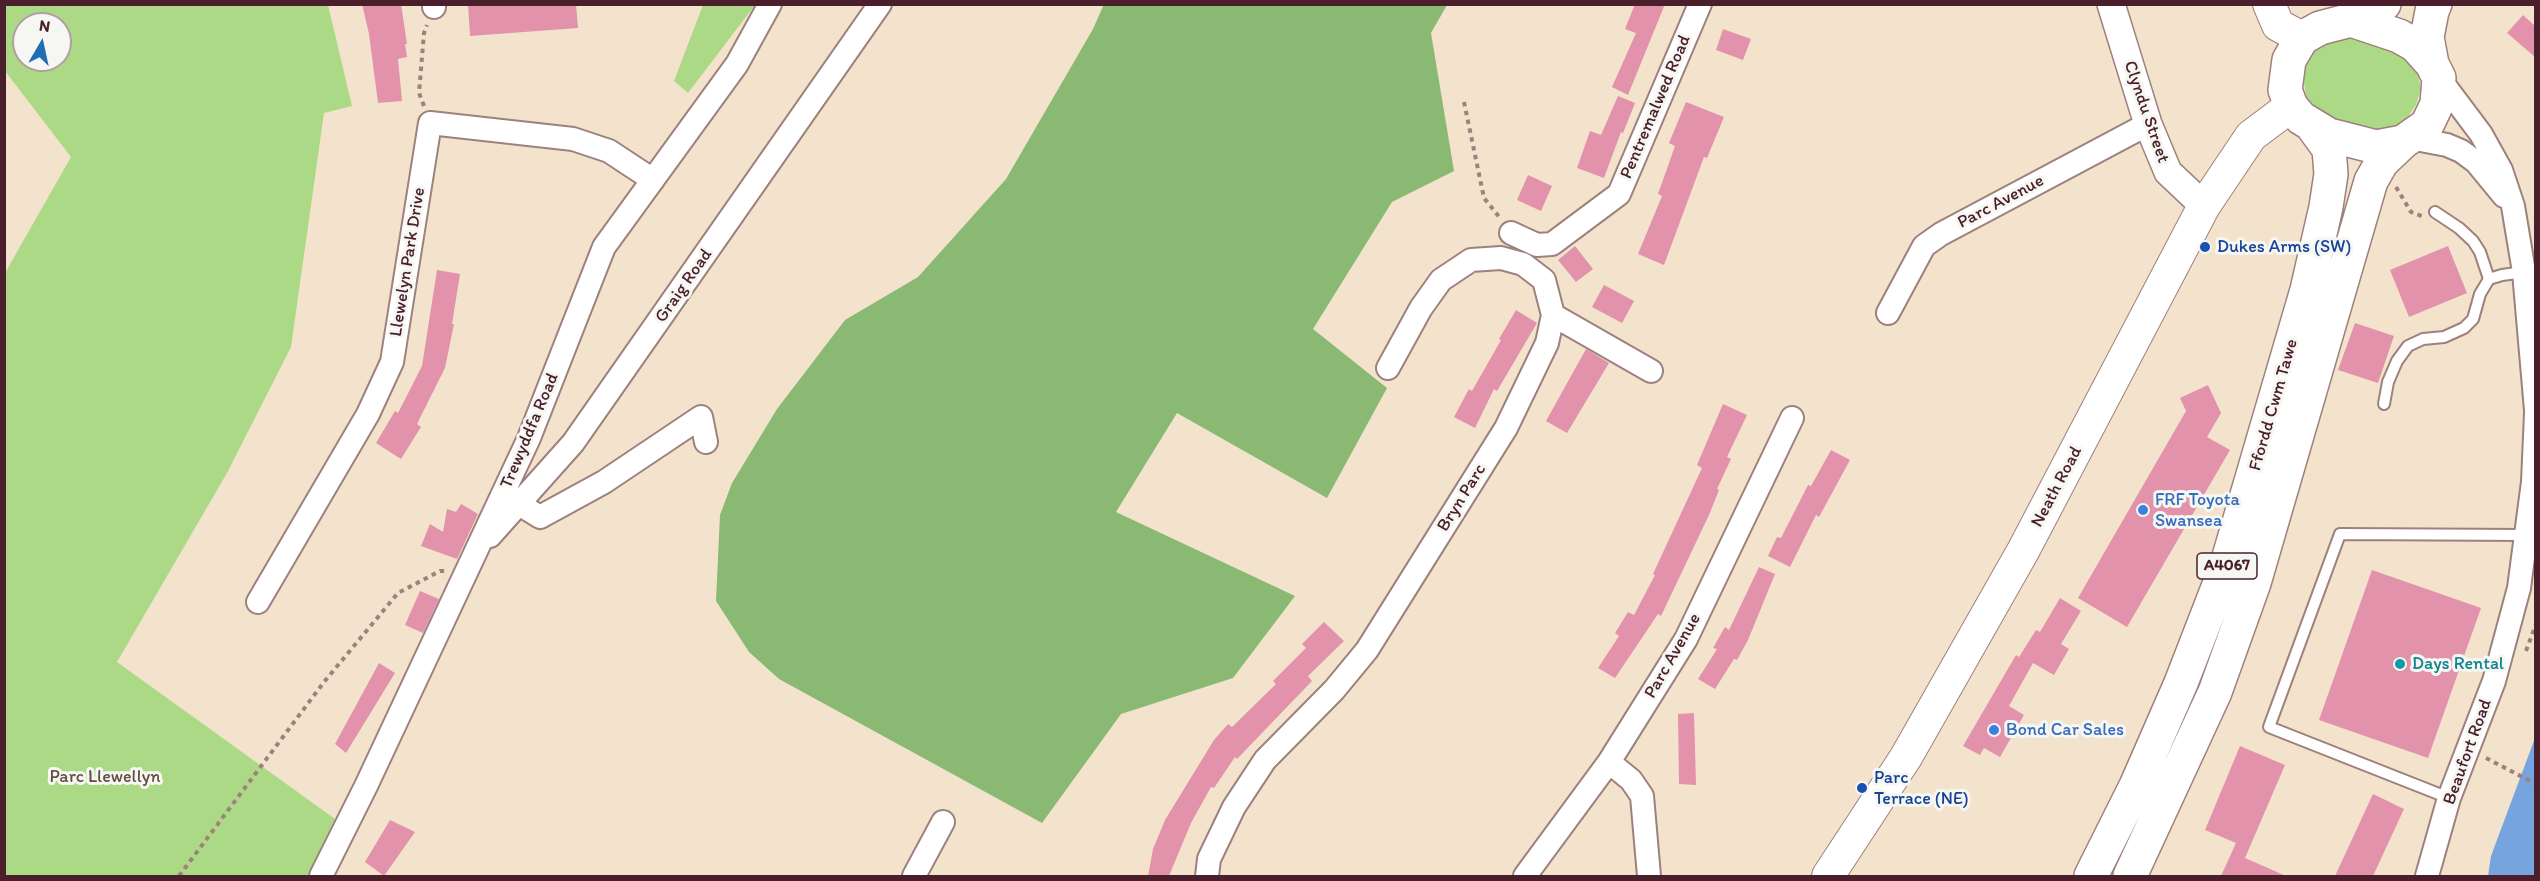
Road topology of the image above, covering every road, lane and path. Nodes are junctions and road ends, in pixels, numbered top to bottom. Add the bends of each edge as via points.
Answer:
1 (770, 4) edge
2 (880, 4) edge
3 (1700, 4) edge
4 (2111, 4) edge
5 (2269, 4) edge
6 (2384, 4) edge
7 (2435, 4) edge
8 (434, 5) edge
9 (2351, 20) junction
10 (2302, 38) junction
11 (2435, 71) junction
12 (1464, 102) dead end
13 (2302, 116) junction
14 (430, 123) junction
15 (2148, 124) junction
16 (2406, 140) junction
17 (653, 180) junction
18 (2395, 185) dead end
19 (2204, 206) junction
20 (2513, 206) junction
21 (2435, 212) joint
22 (1511, 233) joint
23 (2524, 272) junction
24 (2489, 279) junction
25 (1888, 313) dead end
26 (2532, 314) edge
27 (1553, 315) junction
28 (1388, 368) dead end
29 (1651, 371) dead end
30 (2384, 404) dead end
31 (2535, 412) edge
32 (1792, 418) dead end
33 (706, 442) dead end
34 (519, 504) junction
35 (2527, 536) junction
36 (470, 562) junction
37 (258, 602) dead end
38 (2535, 624) edge
39 (2531, 634) dead end
40 (2485, 758) dead end
41 (1609, 762) junction
42 (2535, 784) edge
43 (2449, 798) junction
44 (944, 822) dead end
45 (179, 876) edge
46 (321, 876) edge
47 (914, 876) edge
48 (1207, 876) edge
49 (1524, 876) edge
50 (1649, 876) edge
51 (1828, 876) edge
52 (2091, 876) edge
53 (2130, 876) edge
54 (2427, 876) edge

1 - 17 street, Trewyddfa Road via 737,64
2 - 34 street, Graig Road via 580,434
3 - 22 street, Pentremalwed Road via 1619,194 1552,244 1537,245
4 - 15 street, Clyndu Street
5 - 10 main road via 2278,25
6 - 9 main road
7 - 11 main road via 2427,37
8 - 14 path via 424,33 419,93
9 - 10 main road via 2320,28
9 - 11 main road via 2415,45
10 - 13 main road via 2289,60 2285,90
11 - 16 main road via 2437,104 2427,125
11 - 20 street, Beaufort Road via 2481,134 2501,170
12 - 22 path via 1484,198
13 - 16 main road via 2356,143 2376,147
13 - 19 main road, Neath Road via 2251,136
13 - 52 main road, Ffordd Cwm Tawe / A4067 via 2329,149 2331,174 2307,290 2226,567 2136,786
14 - 17 street via 573,140 609,151
14 - 37 street, Llewelyn Park Drive via 392,362 368,414
15 - 19 street, Clyndu Street via 2168,172
15 - 25 street, Parc Avenue via 1924,246
16 - 20 street via 2447,145 2461,151 2476,162
16 - 53 main road, Ffordd Cwm Tawe / A4067 via 2382,162 2371,181 2254,583 2215,692
17 - 36 street, Trewyddfa Road via 604,247 529,438
18 - 21 path via 2411,212 2422,218
19 - 51 main road, Neath Road via 2023,550 1906,757
20 - 23 street, Beaufort Road
21 - 24 lane via 2472,241
23 - 24 lane
23 - 26 street, Beaufort Road
24 - 30 lane via 2473,319 2464,328 2408,346 2388,382
26 - 31 street, Beaufort Road
27 - 28 street, Bryn Parc via 1544,280 1523,264 1501,258 1471,260 1441,280
27 - 29 street
27 - 48 street, Bryn Parc via 1547,343 1506,428 1367,650 1265,760 1233,807 1209,859
31 - 35 street, Beaufort Road
32 - 41 street, Parc Avenue via 1686,639
33 - 34 street via 700,417 604,482 540,517
34 - 36 street, Graig Road
35 - 43 street, Beaufort Road via 2519,588 2494,681
35 - 43 lane via 2340,534 2269,727
36 - 45 path via 440,571 398,593 324,682
36 - 46 street, Trewyddfa Road
38 - 39 path
40 - 42 path
41 - 49 street, Parc Avenue
41 - 50 street via 1642,796
43 - 54 street, Beaufort Road
44 - 47 street

